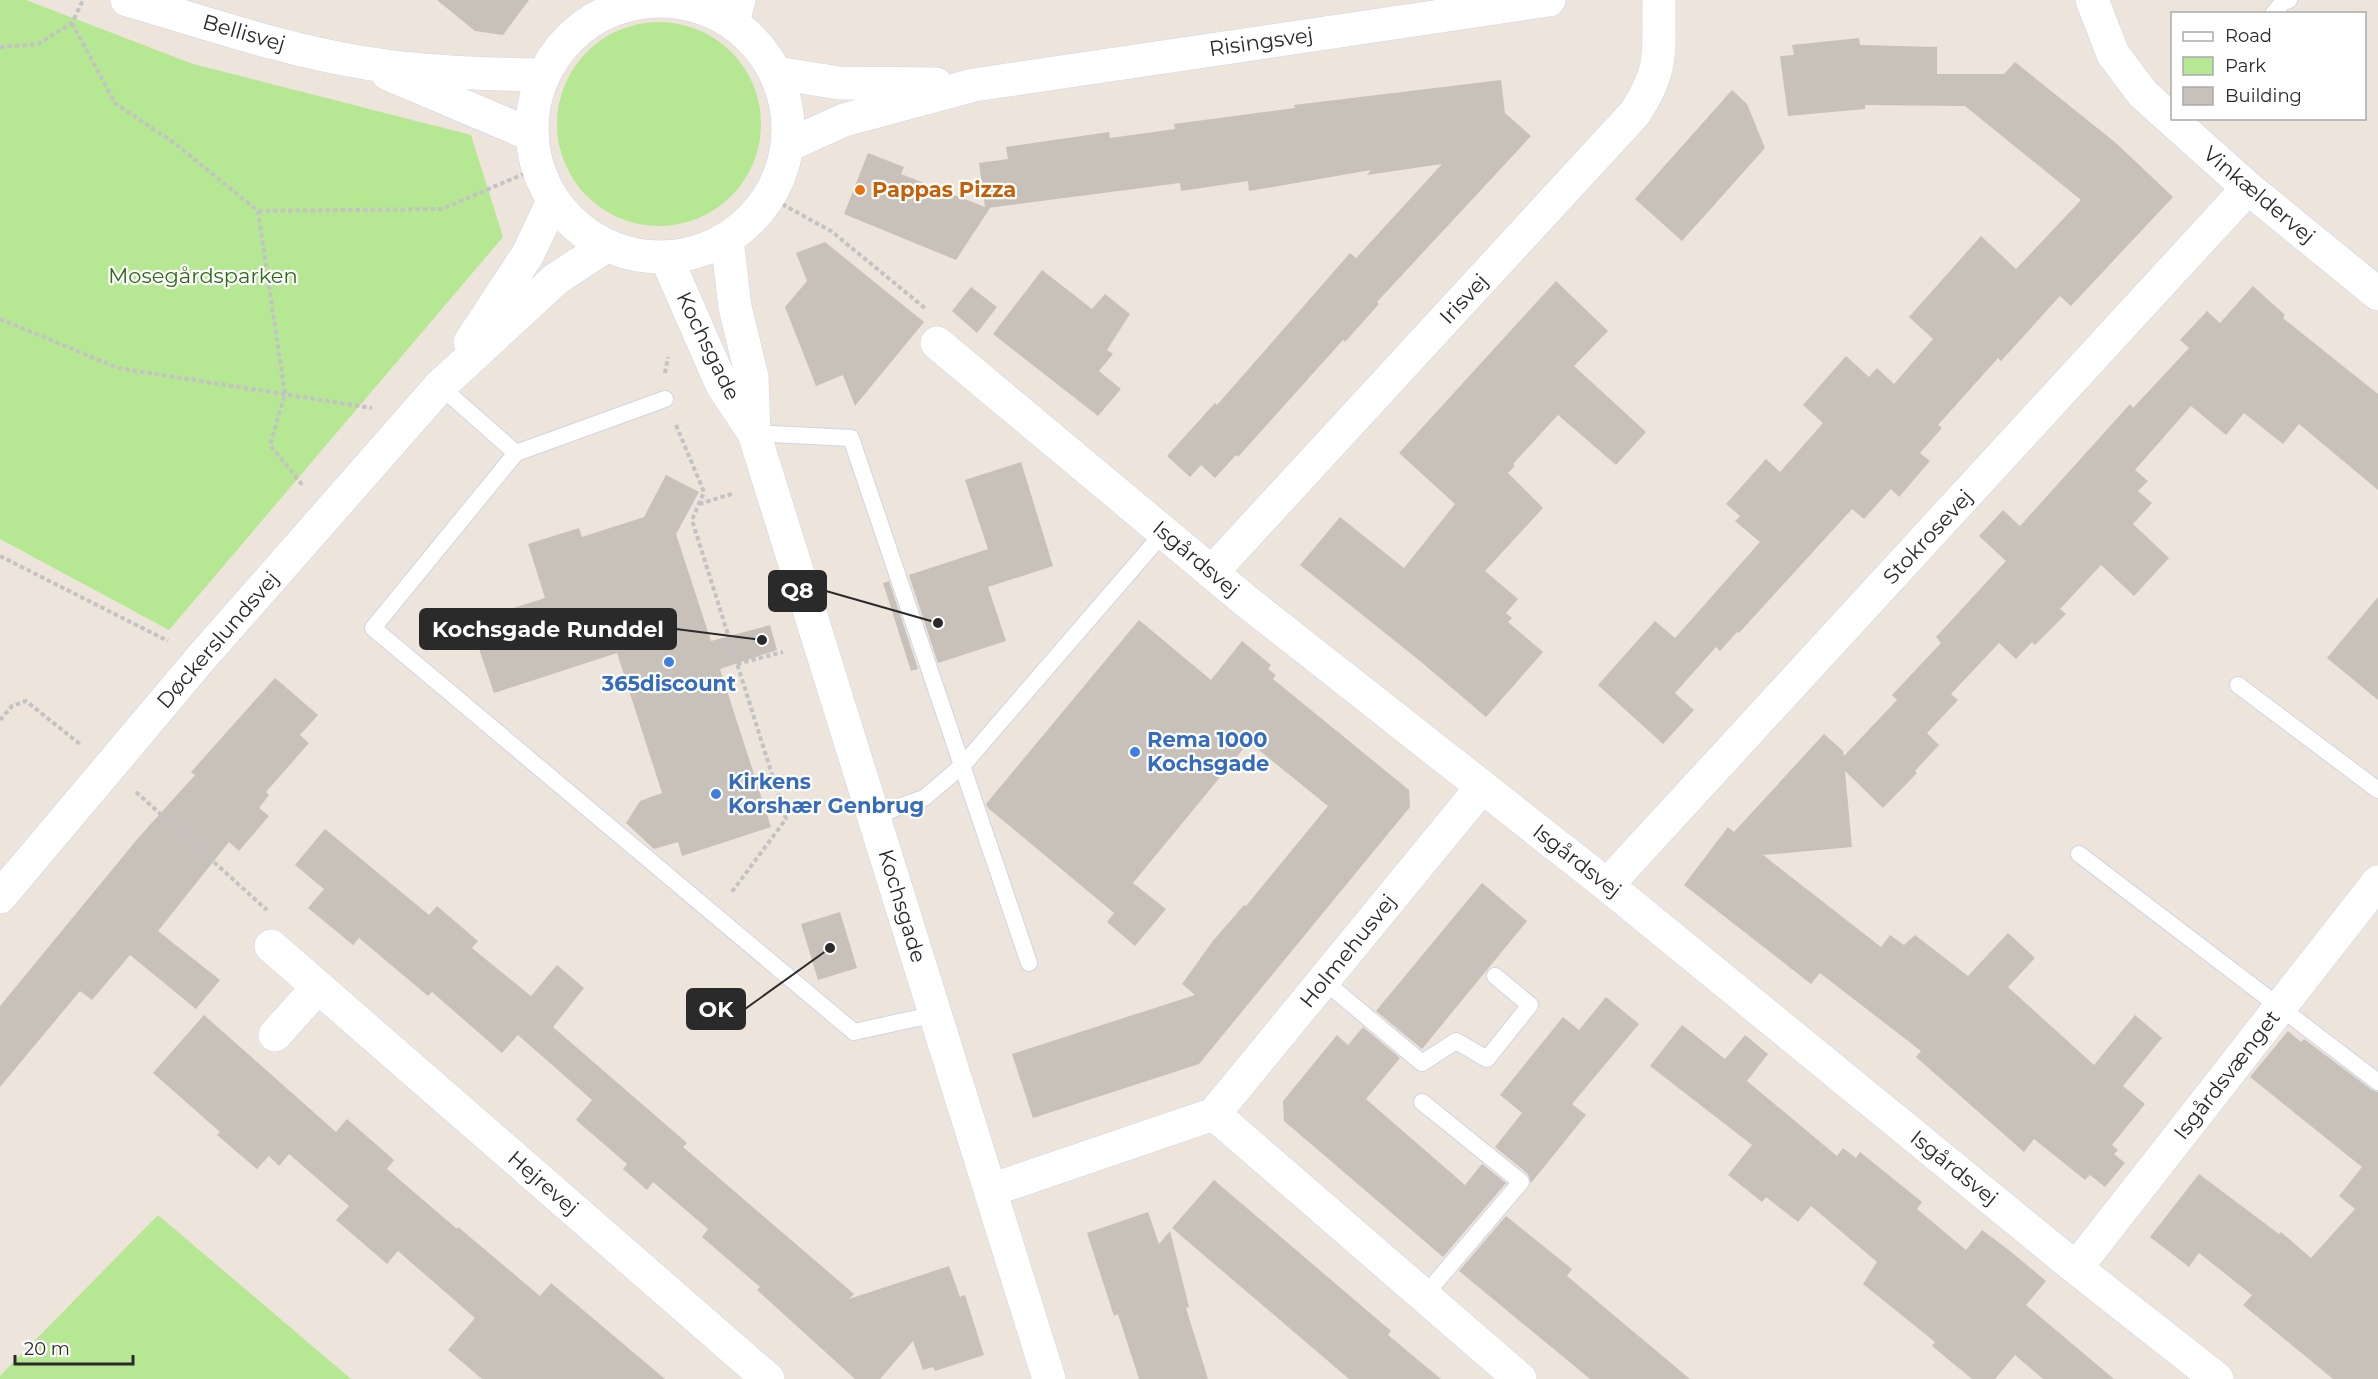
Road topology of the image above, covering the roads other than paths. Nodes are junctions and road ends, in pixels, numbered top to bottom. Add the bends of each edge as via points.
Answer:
1 (127, 0) edge
2 (678, 0) edge
3 (1549, 0) edge
4 (1659, 0) edge
5 (2092, 0) edge
6 (2289, 0) edge
7 (639, 1) edge
8 (736, 11) edge
9 (2275, 12) edge
10 (579, 14) edge
11 (362, 63) junction
12 (777, 73) junction
13 (542, 75) junction
14 (974, 85) junction
15 (2171, 117) edge
16 (2175, 120) edge
17 (532, 135) junction
18 (789, 145) junction
19 (2248, 188) junction
20 (554, 201) junction
21 (727, 239) junction
22 (606, 246) junction
23 (666, 257) junction
24 (2378, 294) edge
25 (937, 343) road end
26 (440, 386) junction
27 (665, 399) road end
28 (754, 433) junction
29 (516, 453) junction
30 (1164, 532) junction
31 (1212, 572) junction
32 (2238, 685) dead end
33 (963, 765) junction
34 (1482, 787) junction
35 (2378, 790) edge
36 (874, 816) junction
37 (2079, 854) dead end
38 (2378, 882) edge
39 (1607, 885) junction
40 (0, 897) edge
41 (271, 946) road end
42 (1029, 963) dead end
43 (1495, 976) dead end
44 (1324, 981) junction
45 (318, 987) junction
46 (2279, 1008) junction
47 (936, 1014) junction
48 (275, 1035) dead end
49 (2378, 1082) edge
50 (1422, 1102) dead end
51 (1214, 1114) junction
52 (991, 1190) junction
53 (2076, 1268) junction
54 (1424, 1296) junction
55 (768, 1379) edge
56 (1050, 1379) edge
57 (1520, 1379) edge
58 (2217, 1379) edge

1 - 11 street, Bellisvej via 271,42
2 - 7 street
2 - 8 street via 709,10
3 - 14 street, Risingsvej
4 - 31 street, Irisvej via 1659,63 1650,89 1635,113
5 - 15 street, Vinkældervej via 2113,54 2144,93
6 - 9 lane
7 - 10 street
8 - 12 street
10 - 13 street via 572,36
11 - 13 street, Bellisvej
11 - 17 street, Bellisvej
12 - 14 street, Risingsvej via 839,83
12 - 18 street via 789,109
13 - 17 street
14 - 18 street, Risingsvej via 844,120
16 - 19 street, Vinkældervej
17 - 20 street via 538,168
18 - 21 street via 769,197
19 - 24 street, Vinkældervej
19 - 39 street, Stokrosevej
20 - 22 street via 578,229
20 - 26 street, Døckerslundsvej via 528,254
21 - 23 street
21 - 28 street, Kochsgade via 735,307 752,377
22 - 23 street via 637,256
22 - 26 street, Døckerslundsvej via 556,279
23 - 28 street, Kochsgade via 722,385
25 - 30 street, Isgårdsvej
26 - 29 lane
26 - 40 street, Døckerslundsvej via 201,658
27 - 29 lane
28 - 33 lane via 851,438
28 - 36 street, Kochsgade
29 - 47 lane via 373,628 854,1032
30 - 31 street, Isgårdsvej
30 - 33 lane
31 - 34 street, Isgårdsvej
32 - 35 lane
33 - 36 lane via 924,798
33 - 42 lane
34 - 39 street, Isgårdsvej
34 - 44 street, Holmehusvej
36 - 47 street, Kochsgade
37 - 46 lane
38 - 46 street, Isgårdsvænget
39 - 53 street, Isgårdsvej
41 - 45 street, Hejrevej
43 - 44 lane via 1530,1005 1487,1059 1456,1041 1422,1063
44 - 51 street, Holmehusvej
45 - 48 street
45 - 55 street, Hejrevej
46 - 49 lane
46 - 53 street, Isgårdsvænget
47 - 52 street, Kochsgade
50 - 54 lane via 1521,1182
51 - 52 street
51 - 54 street
52 - 56 street, Kochsgade
53 - 58 street, Isgårdsvej
54 - 57 street

